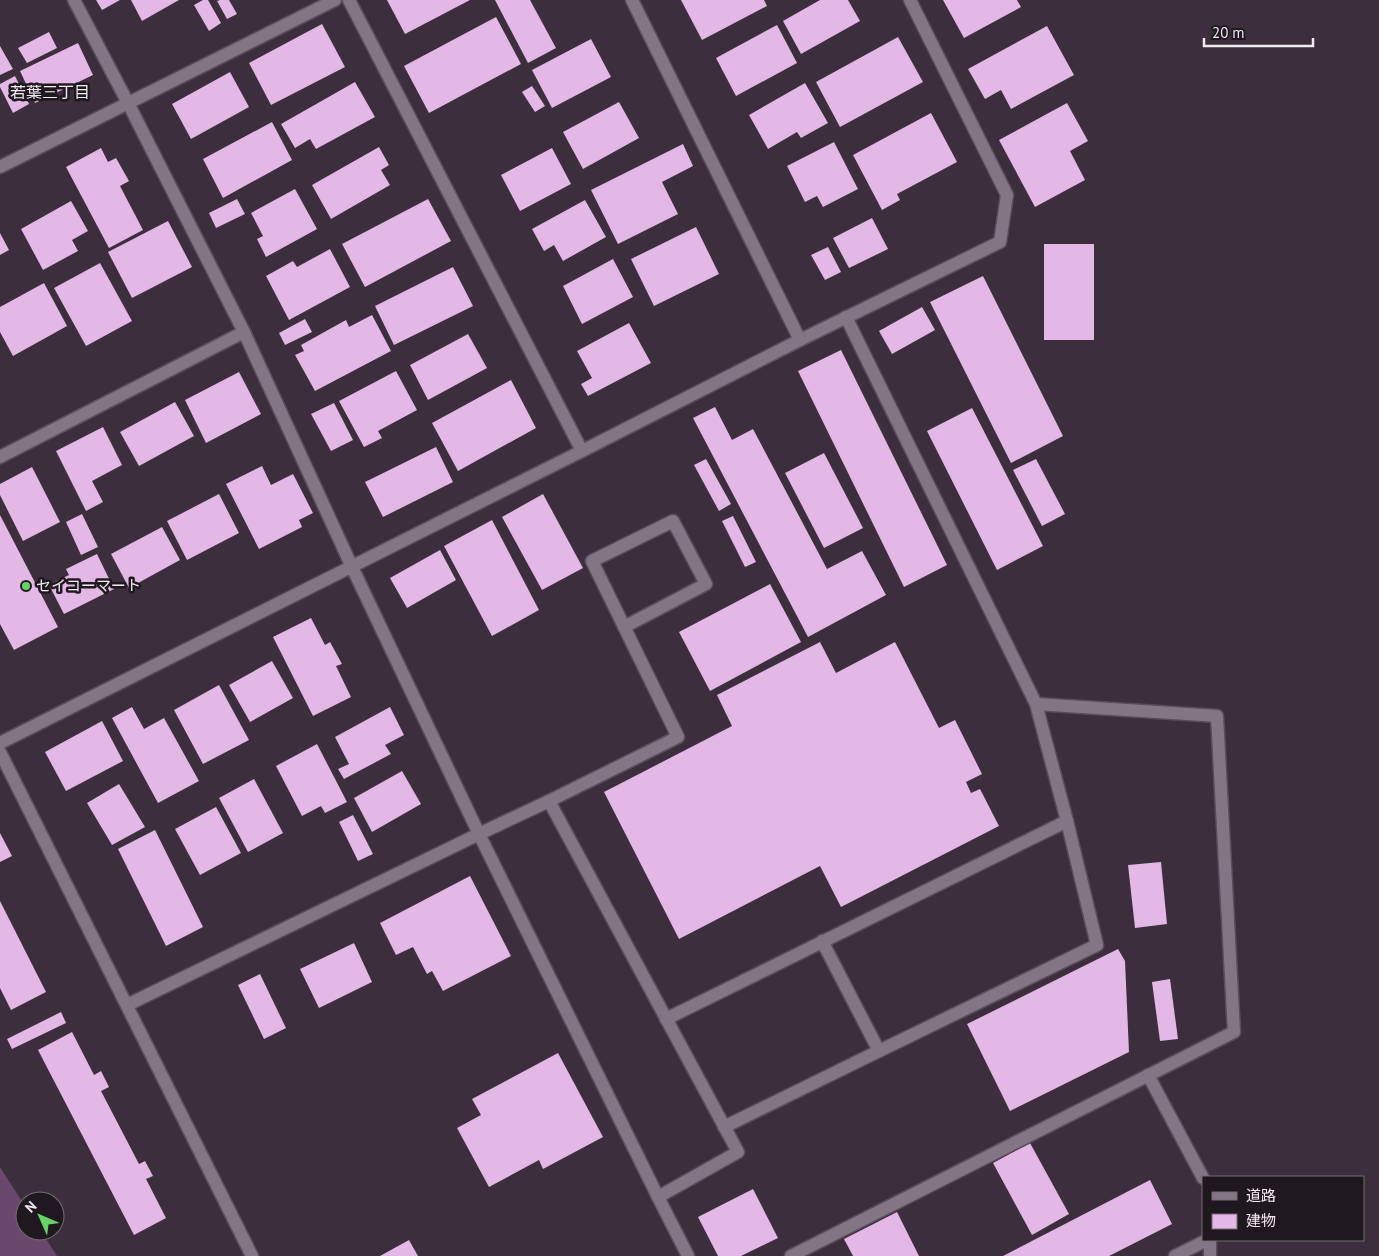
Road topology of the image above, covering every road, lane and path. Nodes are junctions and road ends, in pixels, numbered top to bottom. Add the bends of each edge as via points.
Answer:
1 (74, 0) edge
2 (335, 0) edge
3 (349, 0) edge
4 (632, 0) edge
5 (910, 0) edge
6 (128, 102) junction
7 (0, 167) edge
8 (846, 317) junction
9 (244, 332) junction
10 (800, 340) junction
11 (582, 451) junction
12 (0, 457) edge
13 (352, 567) junction
14 (624, 627) junction
15 (1036, 704) junction
16 (0, 743) edge
17 (0, 752) edge
18 (549, 801) junction
19 (1067, 821) junction
20 (480, 834) junction
21 (822, 941) junction
22 (127, 1005) junction
23 (666, 1018) junction
24 (879, 1051) junction
25 (1148, 1075) junction
26 (724, 1127) junction
27 (1202, 1176) edge
28 (658, 1197) junction
29 (1207, 1241) edge
30 (1209, 1241) edge
31 (252, 1256) edge
32 (688, 1256) edge
33 (791, 1256) edge
34 (1175, 1256) edge
35 (1210, 1256) edge

1 - 6 street
2 - 6 street
3 - 11 street
4 - 10 street
5 - 8 street via 1007,195 1000,242
6 - 7 street
6 - 9 street
8 - 10 street
8 - 15 street
9 - 12 street
9 - 13 street
10 - 11 street
11 - 13 street
13 - 16 street
13 - 20 street
14 - 14 street via 706,584 673,521 592,561
14 - 18 street via 678,737
15 - 19 street
15 - 25 street via 1217,716 1234,1032
17 - 22 street
18 - 20 street
18 - 23 street
19 - 21 street
19 - 24 street via 1097,945
20 - 22 street
20 - 28 street
21 - 23 street
21 - 24 street
22 - 31 street
23 - 26 street
24 - 26 street
25 - 27 street
25 - 33 street
26 - 28 street via 738,1152
28 - 32 street
29 - 34 street
30 - 35 street

